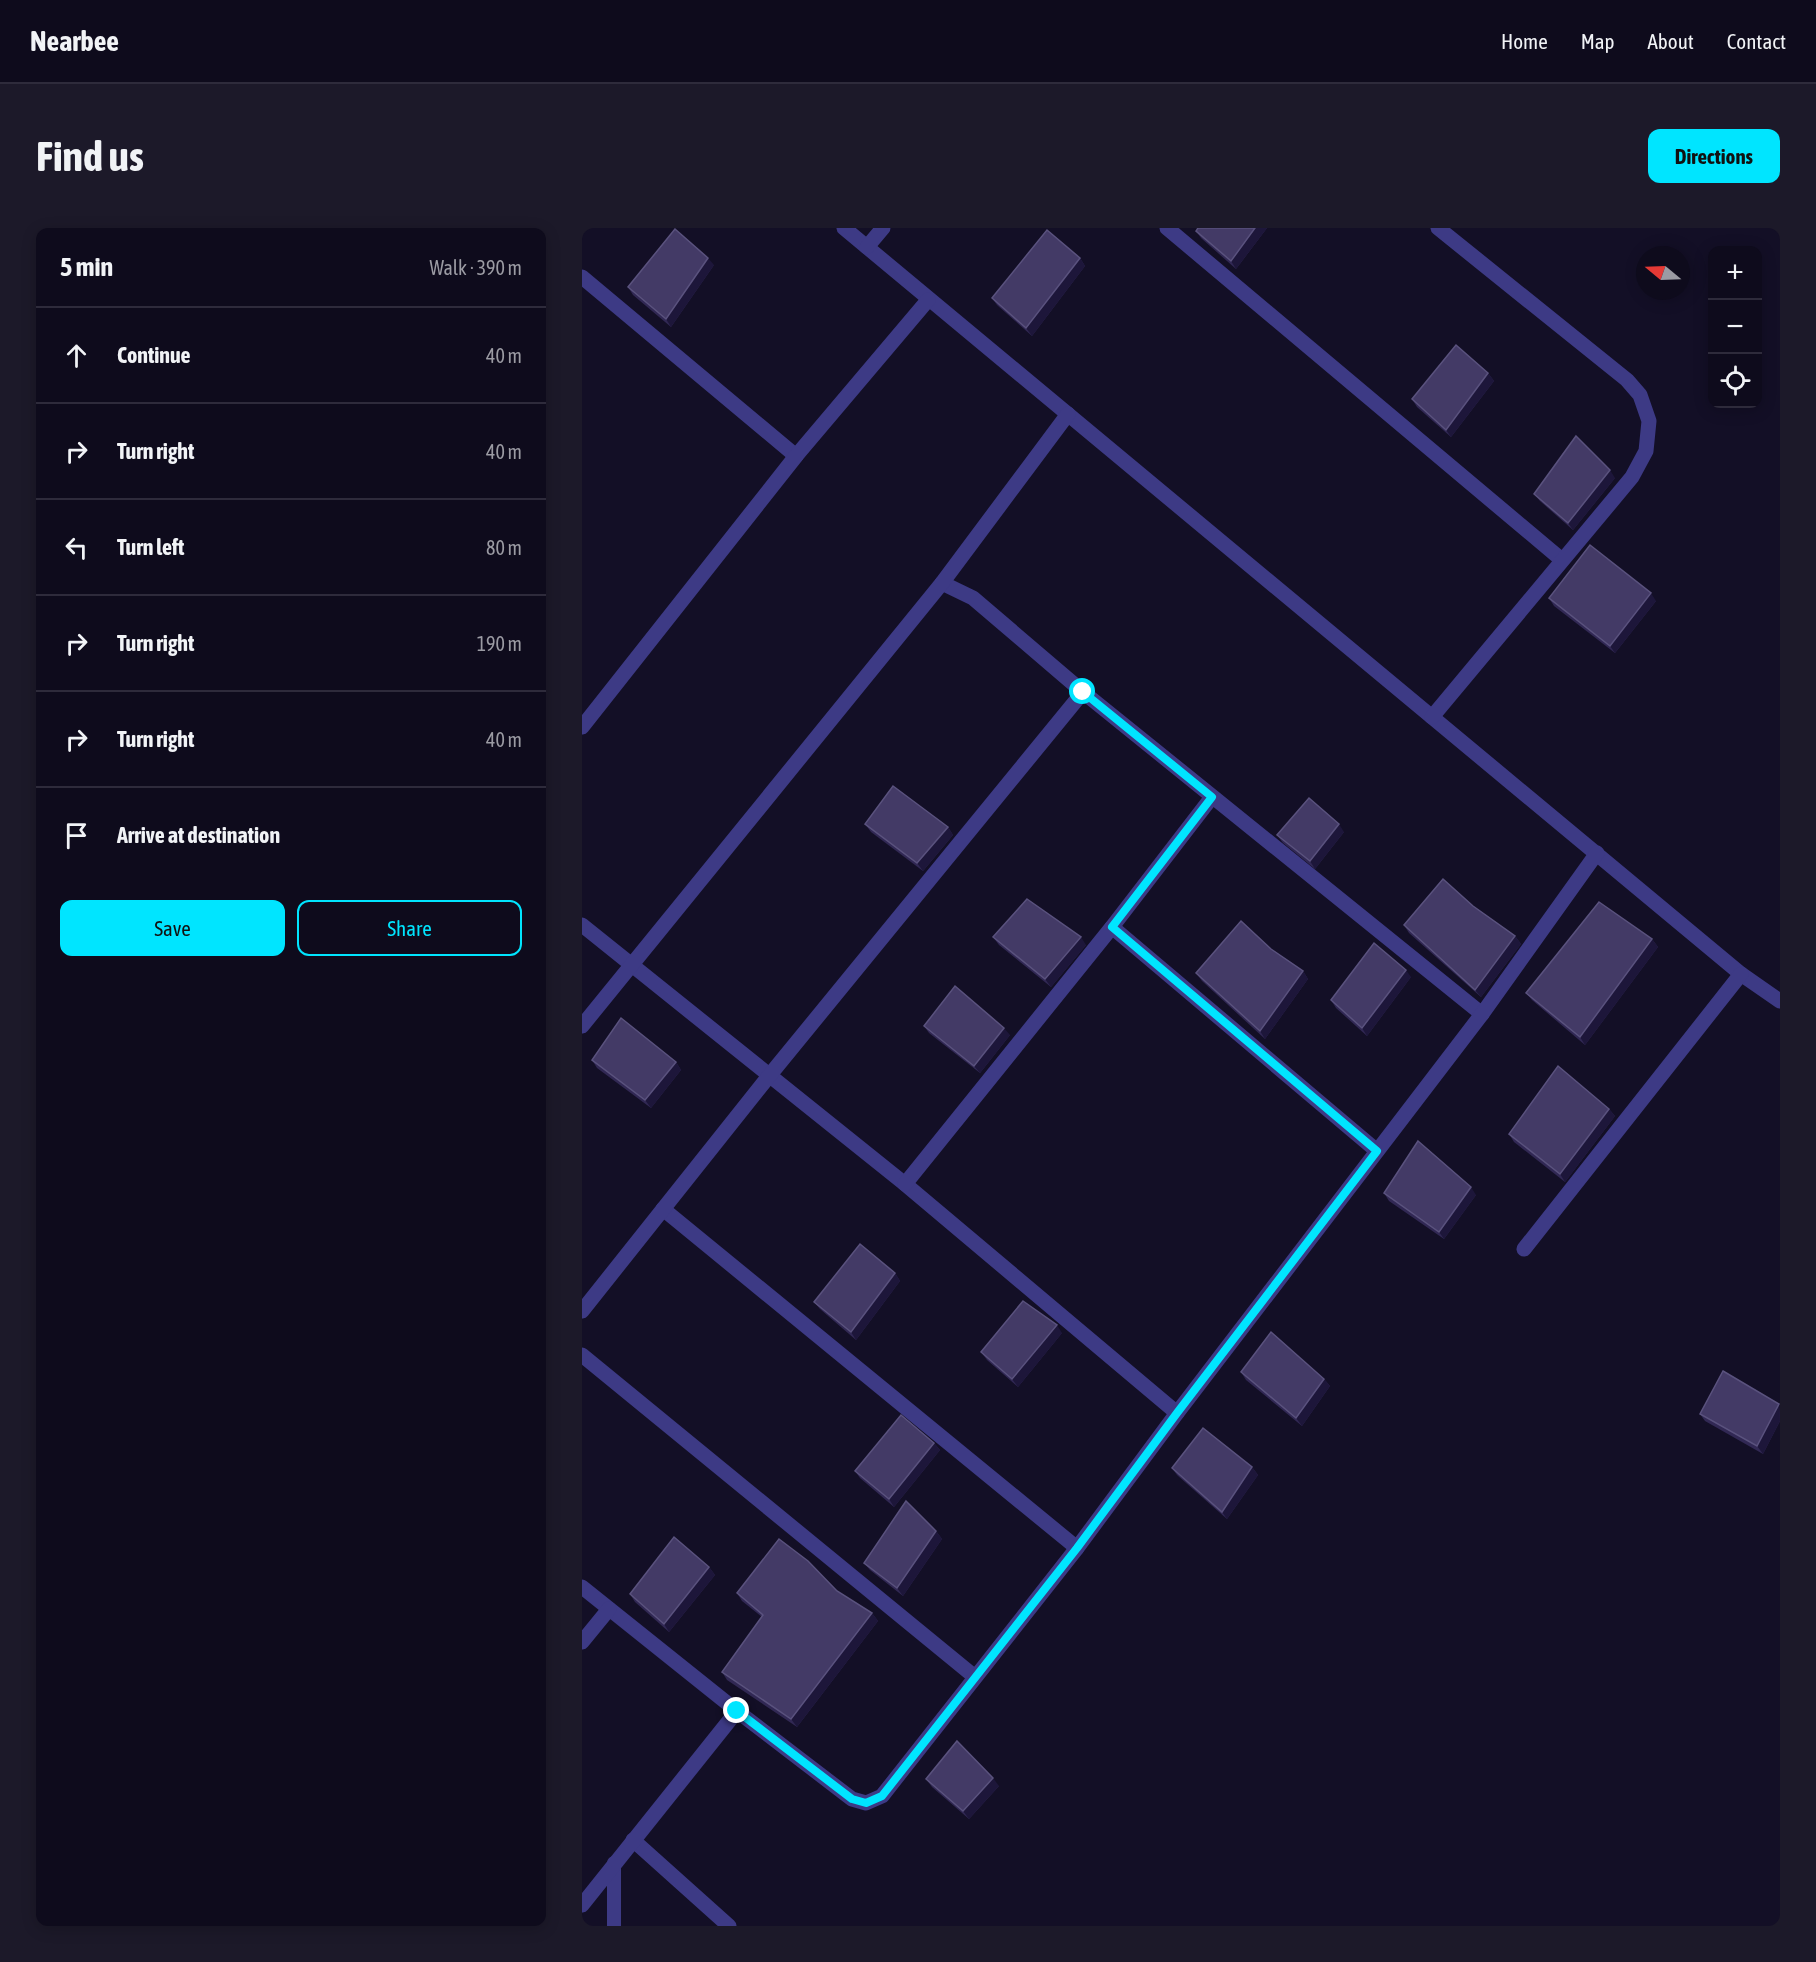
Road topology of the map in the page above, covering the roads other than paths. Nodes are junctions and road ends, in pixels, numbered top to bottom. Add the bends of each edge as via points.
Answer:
1 (844, 228) edge
2 (883, 228) edge
3 (1168, 228) edge
4 (1438, 228) edge
5 (867, 247) junction
6 (582, 277) edge
7 (928, 300) junction
8 (1068, 414) junction
9 (796, 456) junction
10 (1562, 560) junction
11 (942, 583) junction
12 (1083, 692) junction
13 (1432, 717) junction
14 (582, 727) edge
15 (1212, 797) junction
16 (1597, 853) junction
17 (582, 925) edge
18 (1112, 927) junction
19 (631, 965) junction
20 (1741, 974) junction
21 (1780, 1001) edge
22 (1482, 1014) junction
23 (582, 1026) edge
24 (769, 1076) junction
25 (1377, 1151) junction
26 (905, 1184) junction
27 (663, 1209) junction
28 (1524, 1249) dead end
29 (582, 1311) edge
30 (582, 1355) edge
31 (1177, 1413) junction
32 (1077, 1548) junction
33 (582, 1587) edge
34 (609, 1609) junction
35 (582, 1642) edge
36 (975, 1677) junction
37 (737, 1711) junction
38 (633, 1840) junction
39 (614, 1863) junction
40 (582, 1905) edge
41 (614, 1926) edge
42 (729, 1926) edge

1 - 5 street
2 - 5 street
3 - 10 street
4 - 10 street via 1627,380 1640,395 1649,421 1646,451 1632,477
5 - 7 street
6 - 9 street
7 - 8 street
7 - 9 street
8 - 11 street
8 - 13 street
9 - 14 street
10 - 13 street
11 - 12 street via 973,598
11 - 19 street
12 - 15 street
12 - 24 street
13 - 16 street
15 - 18 street
15 - 22 street
16 - 20 street
16 - 22 street
17 - 19 street
18 - 25 street
18 - 26 street
19 - 23 street
19 - 24 street
20 - 21 street
20 - 28 street
22 - 25 street
24 - 26 street
24 - 27 street
25 - 31 street
26 - 31 street
27 - 29 street
27 - 32 street
30 - 36 street
31 - 32 street
32 - 36 street
33 - 34 street
34 - 35 street
34 - 37 street
36 - 37 street via 882,1796 866,1803 836,1788
37 - 38 street
38 - 39 street
38 - 42 street
39 - 40 street
39 - 41 lane

